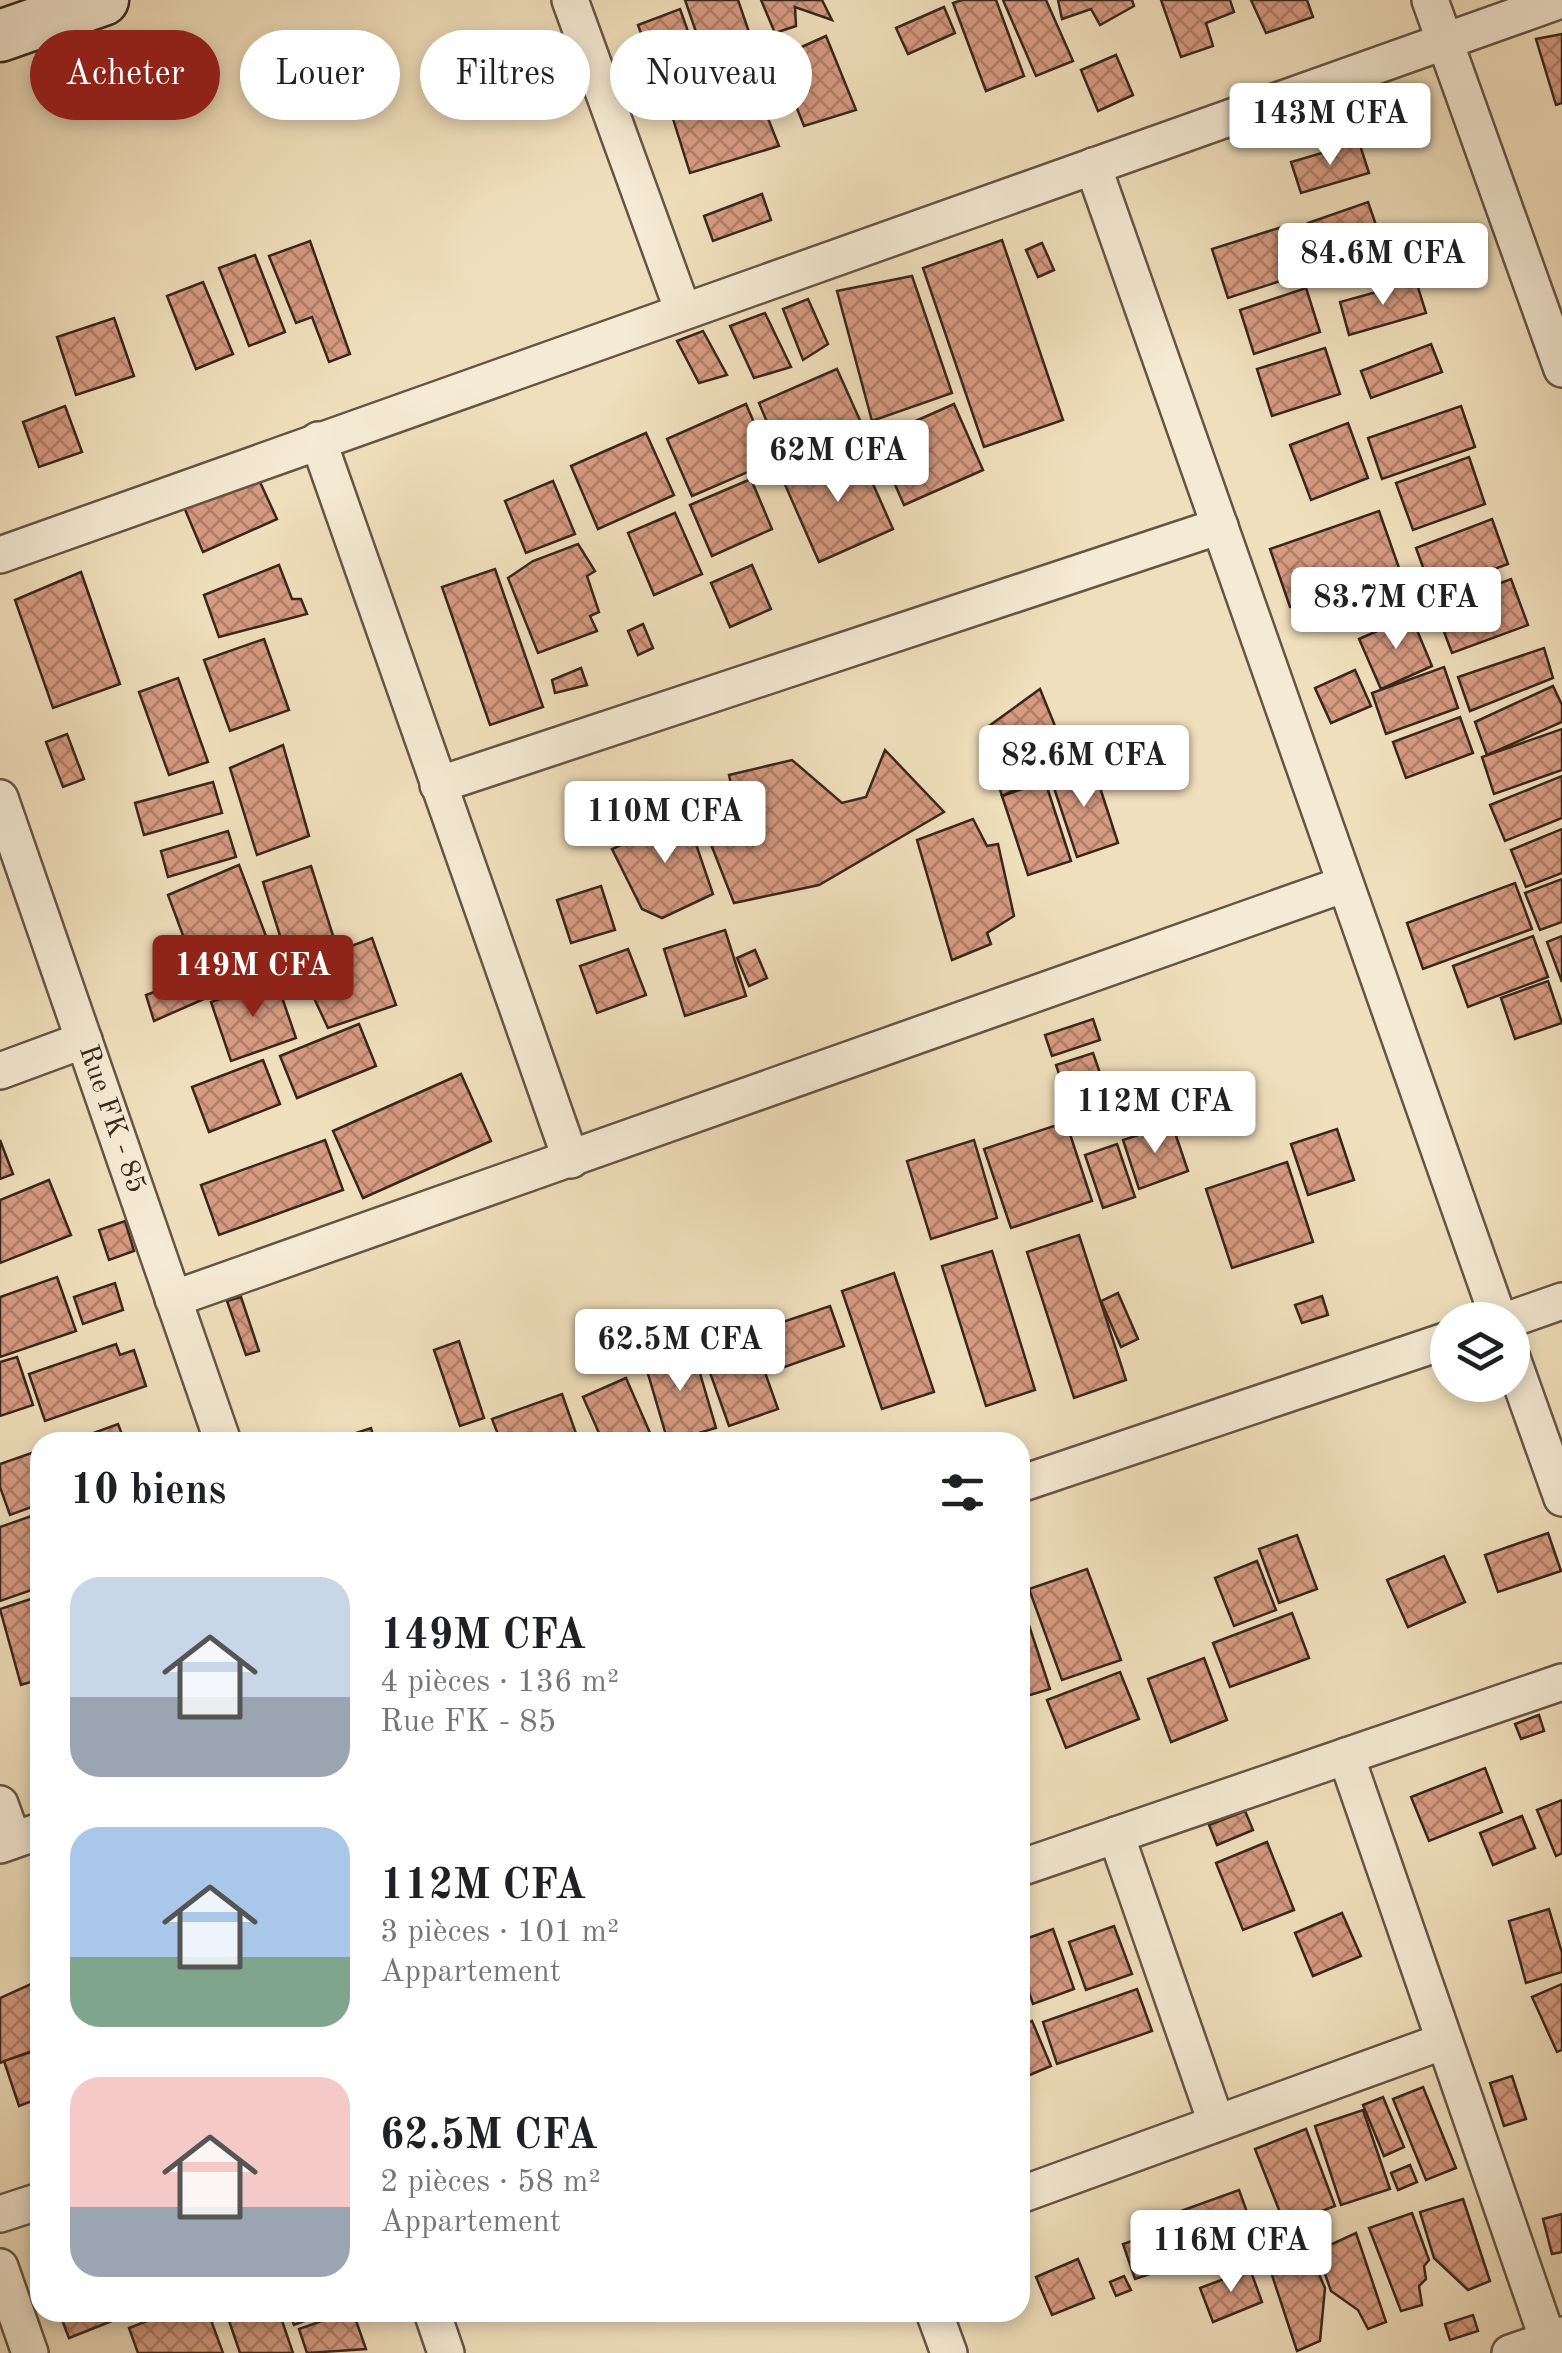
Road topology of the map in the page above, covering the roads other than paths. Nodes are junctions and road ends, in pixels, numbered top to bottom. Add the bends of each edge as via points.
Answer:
1 (103, 0) edge
2 (570, 0) edge
3 (1430, 0) edge
4 (1561, 0) edge
5 (0, 36) edge
6 (1444, 41) junction
7 (1093, 166) junction
8 (683, 311) junction
9 (1562, 369) edge
10 (318, 440) junction
11 (1220, 526) junction
12 (0, 555) edge
13 (438, 784) junction
14 (0, 798) edge
15 (1346, 884) junction
16 (84, 1040) junction
17 (0, 1070) edge
18 (571, 1160) junction
19 (174, 1299) junction
20 (1493, 1302) edge
21 (1562, 1302) edge
22 (1530, 1313) edge
23 (1430, 1346) edge
24 (1528, 1402) edge
25 (220, 1432) edge
26 (1030, 1481) edge
27 (1562, 1498) edge
28 (1562, 1682) edge
29 (1346, 1756) junction
30 (0, 1804) edge
31 (1116, 1835) junction
32 (18, 1839) edge
33 (1030, 1865) edge
34 (1444, 2041) junction
35 (1216, 2122) junction
36 (1030, 2190) edge
37 (30, 2204) edge
38 (0, 2214) edge
39 (0, 2267) edge
40 (435, 2322) edge
41 (937, 2322) edge
42 (1555, 2338) edge
43 (30, 2353) edge
44 (446, 2353) edge
45 (948, 2353) edge
46 (1510, 2353) edge

1 - 5 main road
2 - 8 street
3 - 6 street
4 - 6 street
6 - 7 street
6 - 9 street
7 - 8 street
7 - 11 street
8 - 10 street
10 - 12 street
10 - 13 street
11 - 13 street
11 - 15 street
13 - 18 street
14 - 16 street, Rue FK - 85
15 - 18 street
15 - 20 street
16 - 17 street
16 - 19 street, Rue FK - 85
18 - 19 street
19 - 25 street, Rue FK - 85
21 - 22 street
23 - 26 street
24 - 27 street
28 - 29 street
29 - 31 street
29 - 34 street
30 - 32 street
31 - 33 street
31 - 35 street
34 - 35 street
34 - 42 street
35 - 36 street
37 - 38 street
39 - 43 street
40 - 44 street
41 - 45 street
42 - 46 street

